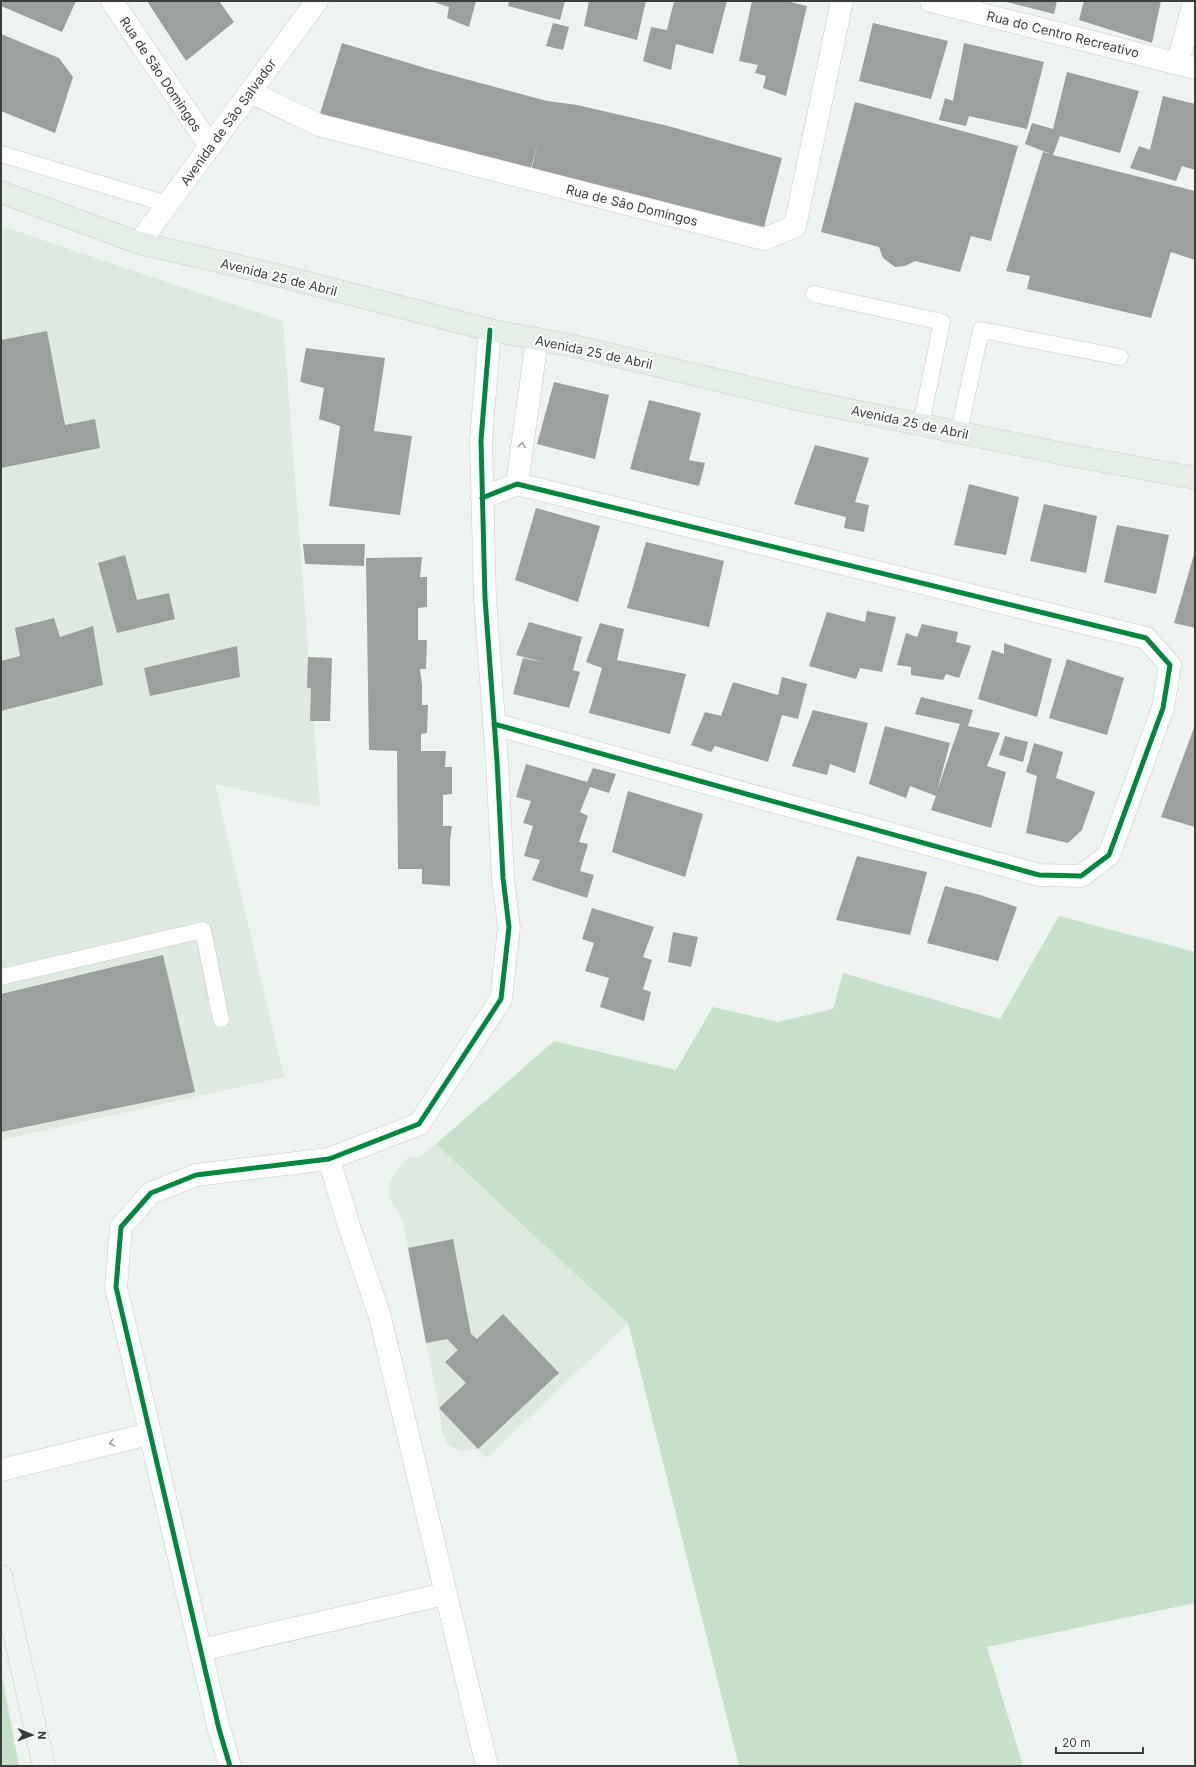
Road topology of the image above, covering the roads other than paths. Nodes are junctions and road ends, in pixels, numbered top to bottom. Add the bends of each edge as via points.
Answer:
1 (112, 1) edge
2 (317, 1) edge
3 (842, 1) edge
4 (931, 1) edge
5 (1194, 1) edge
6 (1187, 66) edge
7 (250, 92) junction
8 (210, 146) junction
9 (1, 154) edge
10 (1, 192) edge
11 (168, 204) junction
12 (139, 243) junction
13 (814, 294) dead end
14 (490, 330) junction
15 (537, 339) junction
16 (1120, 358) dead end
17 (921, 424) junction
18 (959, 431) junction
19 (1195, 478) edge
20 (517, 484) junction
21 (482, 498) junction
22 (494, 724) junction
23 (1, 977) edge
24 (221, 1019) dead end
25 (329, 1159) junction
26 (149, 1434) junction
27 (1, 1470) edge
28 (1, 1576) edge
29 (445, 1594) junction
30 (201, 1650) junction
31 (44, 1766) edge
32 (230, 1766) edge
33 (487, 1766) edge

1 - 8 street, Rua de São Domingos
2 - 7 street, Avenida de São Salvador
3 - 7 street, Rua de São Domingos via 795,226 764,239 319,125
4 - 6 street, Rua do Centro Recreativo
5 - 6 street
7 - 8 street, Avenida de São Salvador
8 - 11 street, Avenida de São Salvador
9 - 11 lane
10 - 12 highway, Avenida 25 de Abril
11 - 12 street, Avenida de São Salvador
12 - 14 highway, Avenida 25 de Abril via 273,274
13 - 17 lane via 942,322
14 - 15 highway, Avenida 25 de Abril
14 - 21 street via 481,440
15 - 17 highway, Avenida 25 de Abril via 797,399
20 -> 15 street
16 - 18 lane via 981,330
17 - 18 highway, Avenida 25 de Abril
18 - 19 highway, Avenida 25 de Abril via 1069,456
20 - 21 street
20 - 22 street via 1146,638 1170,665 1163,708 1109,855 1081,876 1039,875
21 - 22 street via 485,598
22 - 25 street via 503,878 509,927 501,999 419,1124
23 - 24 lane via 203,930
25 - 26 street via 196,1175 151,1193 121,1227 116,1287
25 - 29 street via 380,1317
26 -> 27 street
26 - 30 street
28 - 31 main road
29 - 30 street
29 - 33 street
30 - 32 street

